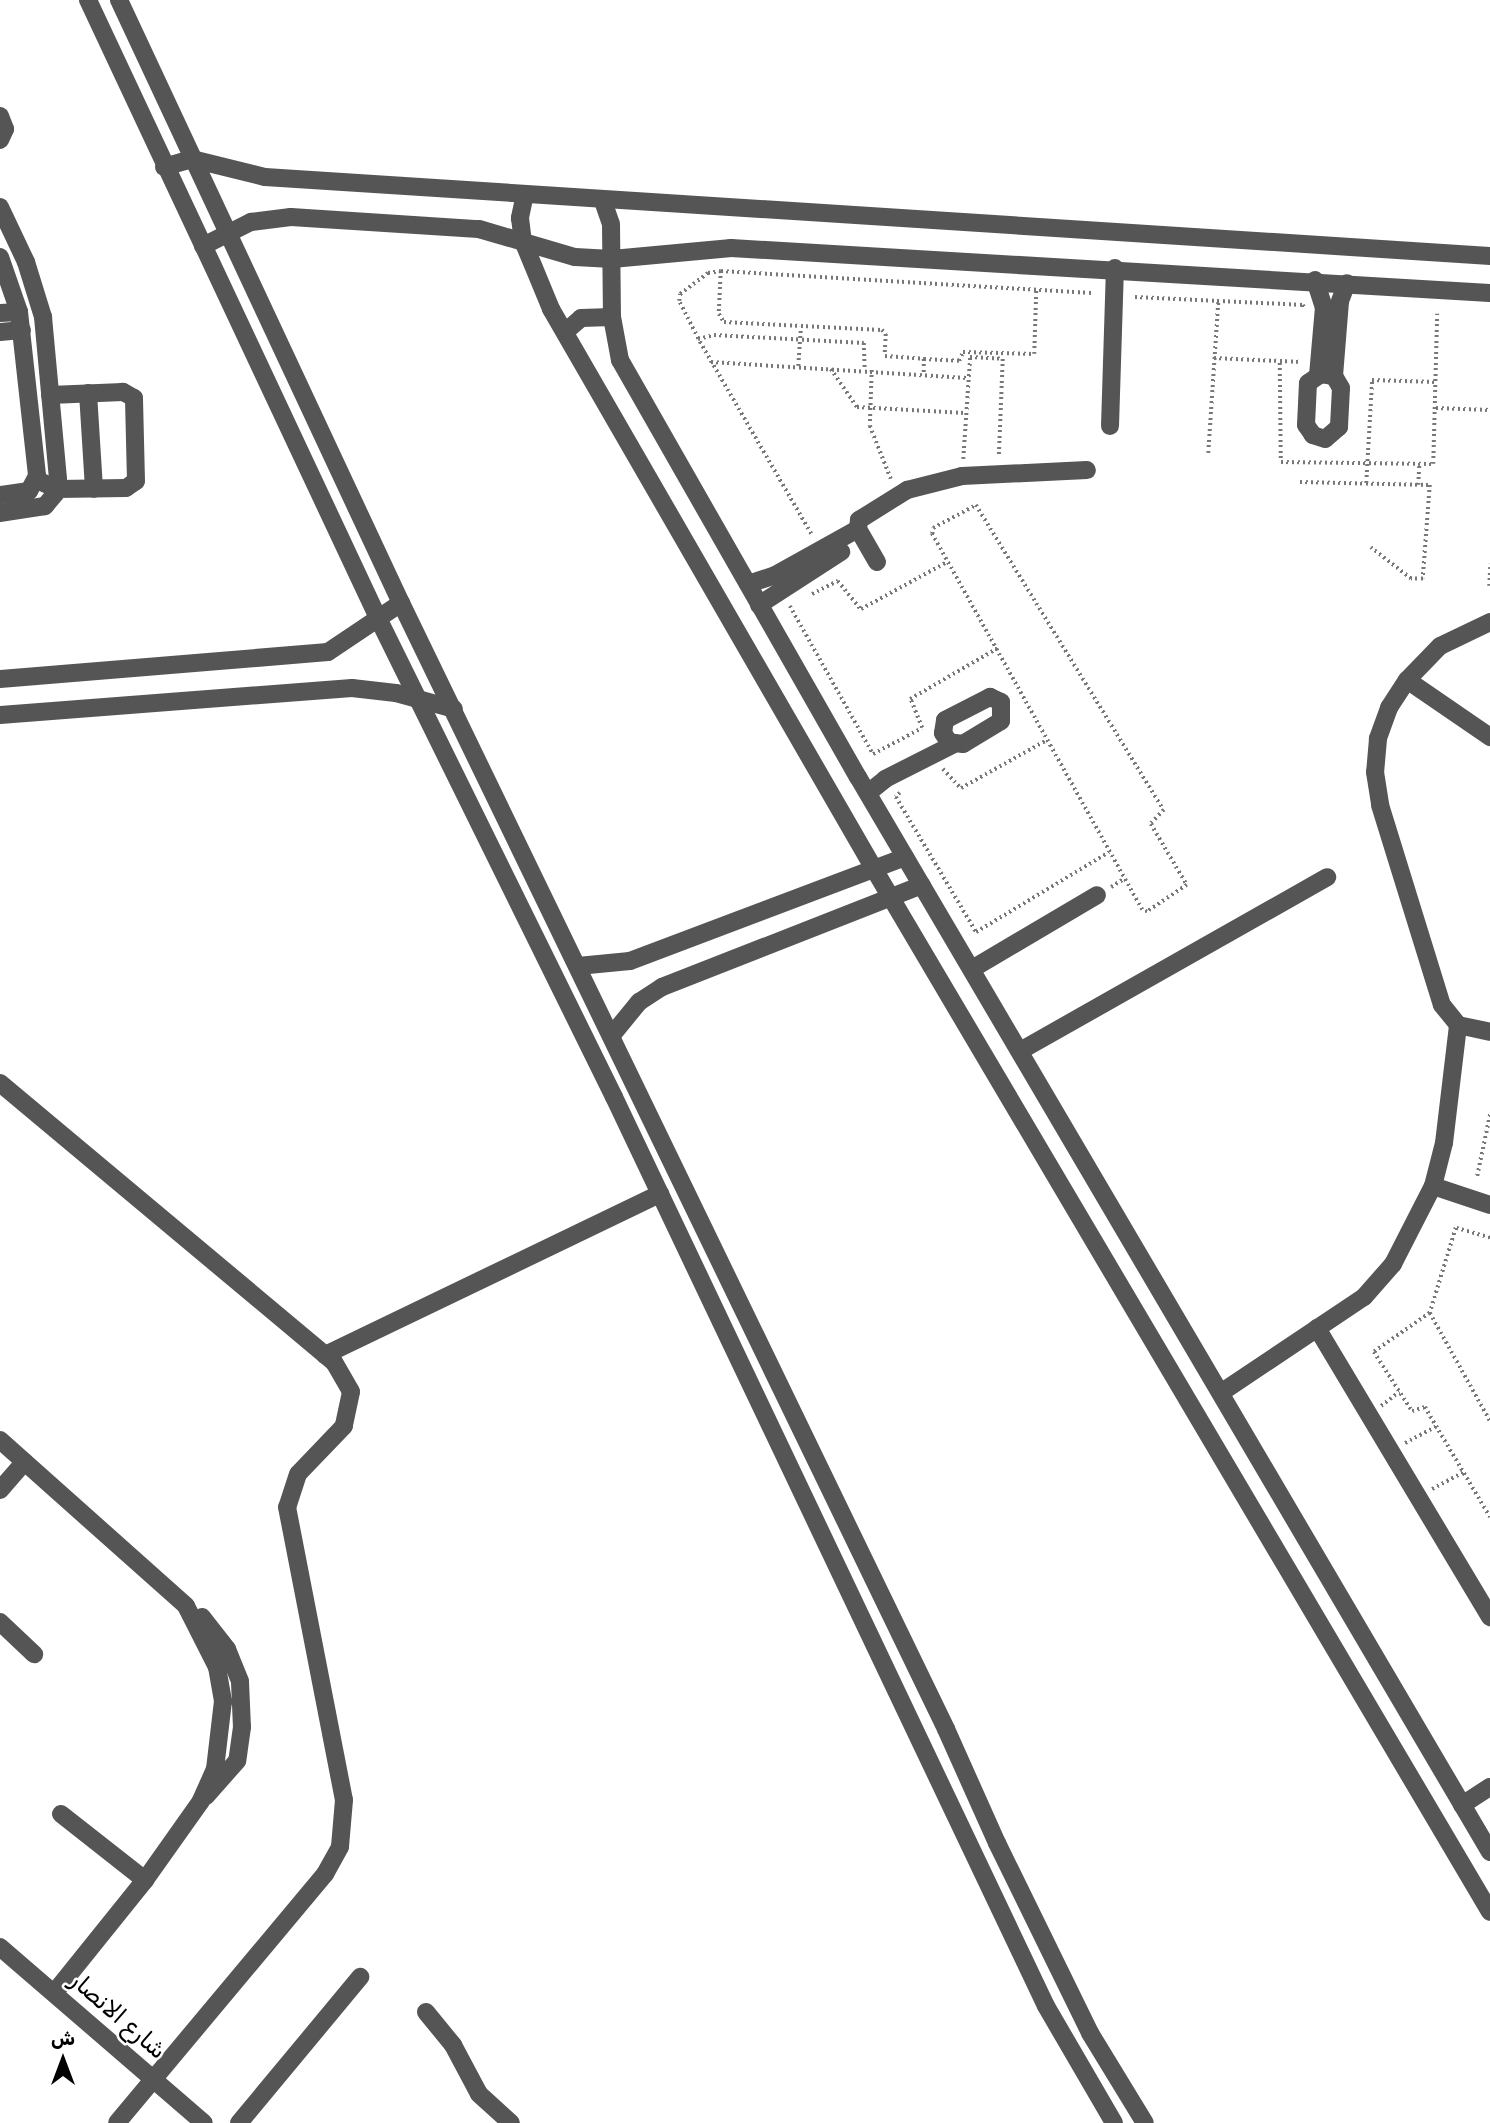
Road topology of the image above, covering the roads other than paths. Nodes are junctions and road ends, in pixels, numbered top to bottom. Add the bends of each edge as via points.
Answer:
1 (88, 0) edge
2 (119, 0) edge
3 (0, 116) edge
4 (0, 140) edge
5 (192, 159) junction
6 (164, 167) junction
7 (525, 194) junction
8 (603, 201) junction
9 (0, 207) edge
10 (228, 232) junction
11 (523, 242) junction
12 (203, 246) junction
13 (1490, 256) edge
14 (0, 257) edge
15 (612, 259) junction
16 (1115, 268) junction
17 (1315, 280) junction
18 (1347, 283) junction
19 (1490, 293) edge
20 (19, 312) junction
21 (0, 313) edge
22 (612, 317) junction
23 (22, 330) junction
24 (0, 332) edge
25 (565, 332) junction
26 (88, 393) junction
27 (50, 395) junction
28 (1110, 426) dead end
29 (1087, 470) dead end
30 (37, 480) junction
31 (57, 489) junction
32 (94, 489) junction
33 (0, 495) edge
34 (0, 513) edge
35 (861, 534) junction
36 (877, 562) dead end
37 (748, 584) junction
38 (401, 603) junction
39 (759, 605) junction
40 (378, 618) junction
41 (1490, 622) edge
42 (0, 678) edge
43 (1407, 680) junction
44 (418, 699) junction
45 (454, 709) junction
46 (0, 716) edge
47 (942, 728) junction
48 (1490, 737) edge
49 (954, 744) junction
50 (858, 777) junction
51 (868, 793) junction
52 (905, 857) junction
53 (874, 869) junction
54 (1328, 877) dead end
55 (922, 885) junction
56 (1097, 895) dead end
57 (891, 897) junction
58 (578, 966) junction
59 (972, 969) junction
60 (1458, 1025) junction
61 (1490, 1032) edge
62 (612, 1035) junction
63 (1020, 1051) junction
64 (0, 1083) edge
65 (634, 1085) junction
66 (614, 1097) junction
67 (1433, 1186) junction
68 (660, 1194) junction
69 (1490, 1205) edge
70 (1317, 1328) junction
71 (325, 1355) junction
72 (1222, 1392) junction
73 (0, 1440) edge
74 (23, 1462) junction
75 (0, 1490) edge
76 (1490, 1617) edge
77 (0, 1622) edge
78 (34, 1654) dead end
79 (1490, 1787) edge
80 (1462, 1805) junction
81 (61, 1814) dead end
82 (1490, 1852) edge
83 (145, 1880) junction
84 (1490, 1912) edge
85 (0, 1947) edge
86 (360, 1976) dead end
87 (54, 1993) junction
88 (426, 2012) dead end
89 (153, 2079) junction
90 (117, 2123) edge
91 (204, 2123) edge
92 (239, 2123) edge
93 (512, 2123) edge
94 (1114, 2123) edge
95 (1145, 2123) edge

1 - 6 street
2 - 5 street
3 - 4 street via 5,129
5 - 6 street
5 - 7 street via 248,175
5 - 10 street
6 - 12 street
7 - 8 street
7 - 11 street via 520,218
8 - 13 street
8 - 15 street via 611,224
9 - 27 street via 39,301
10 - 11 street via 264,219 291,217 479,229
10 - 12 street
10 - 38 street
11 - 15 street via 575,257
11 - 25 street
12 - 40 street
14 - 20 street
15 - 16 street via 731,248
15 - 22 street
16 - 17 street
16 - 28 street
17 - 18 street
17 - 18 street via 1324,307 1326,375
18 - 19 street
20 - 21 street
20 - 23 street
22 - 25 street via 581,318
22 - 37 street via 620,360
23 - 24 street
23 - 30 street
25 - 53 street
26 - 27 street
26 - 32 street
26 - 32 street via 123,392 136,404 135,481 126,488
27 - 31 street
29 - 35 street via 962,476 898,495 862,517
30 - 31 street
30 - 33 street via 25,493
31 - 32 street
31 - 34 street via 39,509
35 - 36 street
35 - 37 street
35 - 39 street
37 - 39 street
38 - 40 street
38 - 45 street
39 - 50 street
40 - 42 street via 328,652
40 - 44 street
41 - 43 street via 1440,646
43 - 48 street
43 - 60 street via 1389,708 1378,739 1378,794 1442,1005
44 - 45 street
44 - 46 street via 352,688
44 - 66 street
45 - 58 street
47 - 49 street via 945,738
47 - 49 street via 948,717 983,698 1001,702 1004,715 997,725
47 - 50 street via 929,742
49 - 51 street
50 - 51 street
51 - 52 street
52 - 53 street
52 - 55 street
53 - 57 street
53 - 58 street via 630,961
54 - 63 street
55 - 57 street
55 - 59 street
56 - 59 street
57 - 62 street via 662,987 639,1002
57 - 84 street
58 - 62 street
59 - 63 street
60 - 61 street
60 - 67 street via 1444,1143
62 - 65 street
63 - 72 street
64 - 71 street
65 - 66 street
65 - 95 street via 1070,1994
66 - 68 street
67 - 69 street
67 - 70 street via 1393,1264 1364,1297
68 - 71 street
68 - 94 street via 1046,2006
70 - 72 street
70 - 76 street
71 - 89 street via 348,1381 349,1415 298,1474 287,1507 344,1801 344,1832 325,1874
72 - 80 street
73 - 74 street
74 - 75 street
74 - 83 street via 186,1606 217,1667 223,1701 220,1747 201,1801
77 - 78 street
79 - 80 street
80 - 82 street
81 - 83 street
83 - 87 street
85 - 87 street, شارع الانصار
86 - 92 street
87 - 89 street, شارع الانصار
88 - 93 street via 453,2045 479,2094
89 - 90 street
89 - 91 street, شارع الانصار

